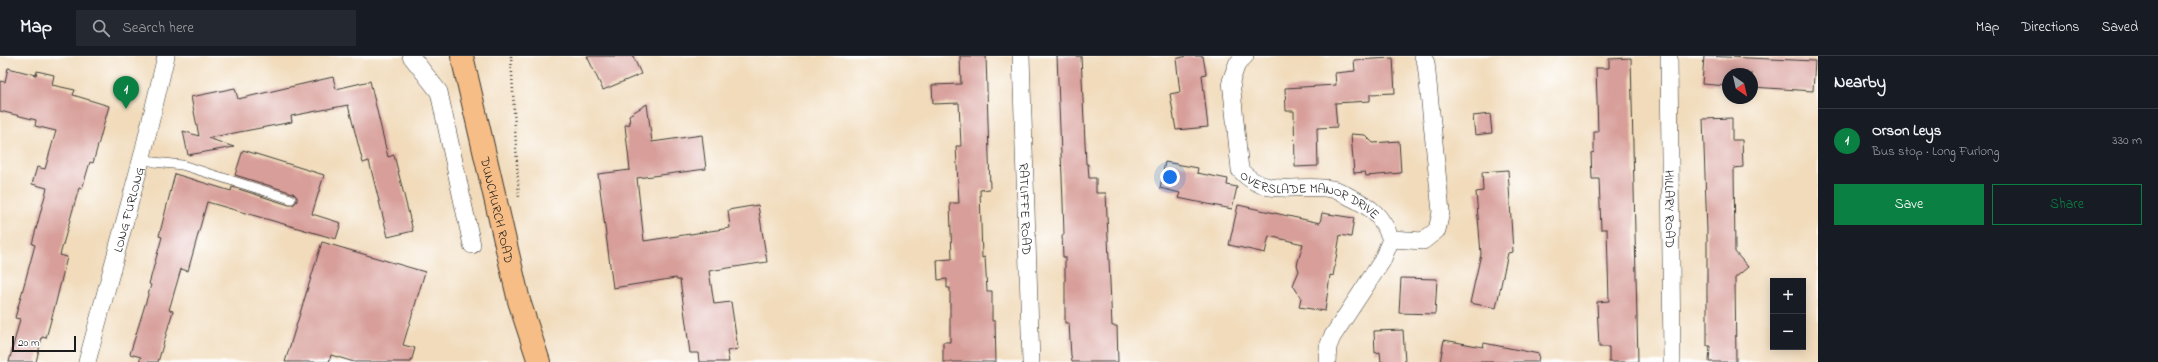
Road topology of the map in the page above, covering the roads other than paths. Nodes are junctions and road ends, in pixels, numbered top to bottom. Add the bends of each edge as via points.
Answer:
1 (166, 56) edge
2 (411, 56) edge
3 (462, 56) edge
4 (1021, 56) edge
5 (1245, 56) edge
6 (1423, 56) edge
7 (1669, 56) edge
8 (142, 157) junction
9 (291, 199) dead end
10 (1391, 240) junction
11 (472, 245) dead end
12 (87, 362) edge
13 (539, 362) edge
14 (1030, 362) edge
15 (1326, 362) edge
16 (1672, 362) edge

1 - 8 street, LONG FURLONG
2 - 11 street via 439,92
3 - 13 highway, DUNCHURCH ROAD via 519,301
4 - 14 street, RATLIFFE ROAD
5 - 10 street, OVERSLADE MANOR DRIVE via 1237,64 1231,81 1240,170 1257,184 1272,189 1336,190 1367,205 1385,223
6 - 10 street, OVERSLADE MANOR DRIVE via 1426,63 1441,212 1437,230 1423,241
7 - 16 street, HILLARY ROAD
8 - 9 lane via 154,162 182,165
8 - 12 street, LONG FURLONG
10 - 15 street, OVERSLADE MANOR DRIVE via 1382,261 1332,337

